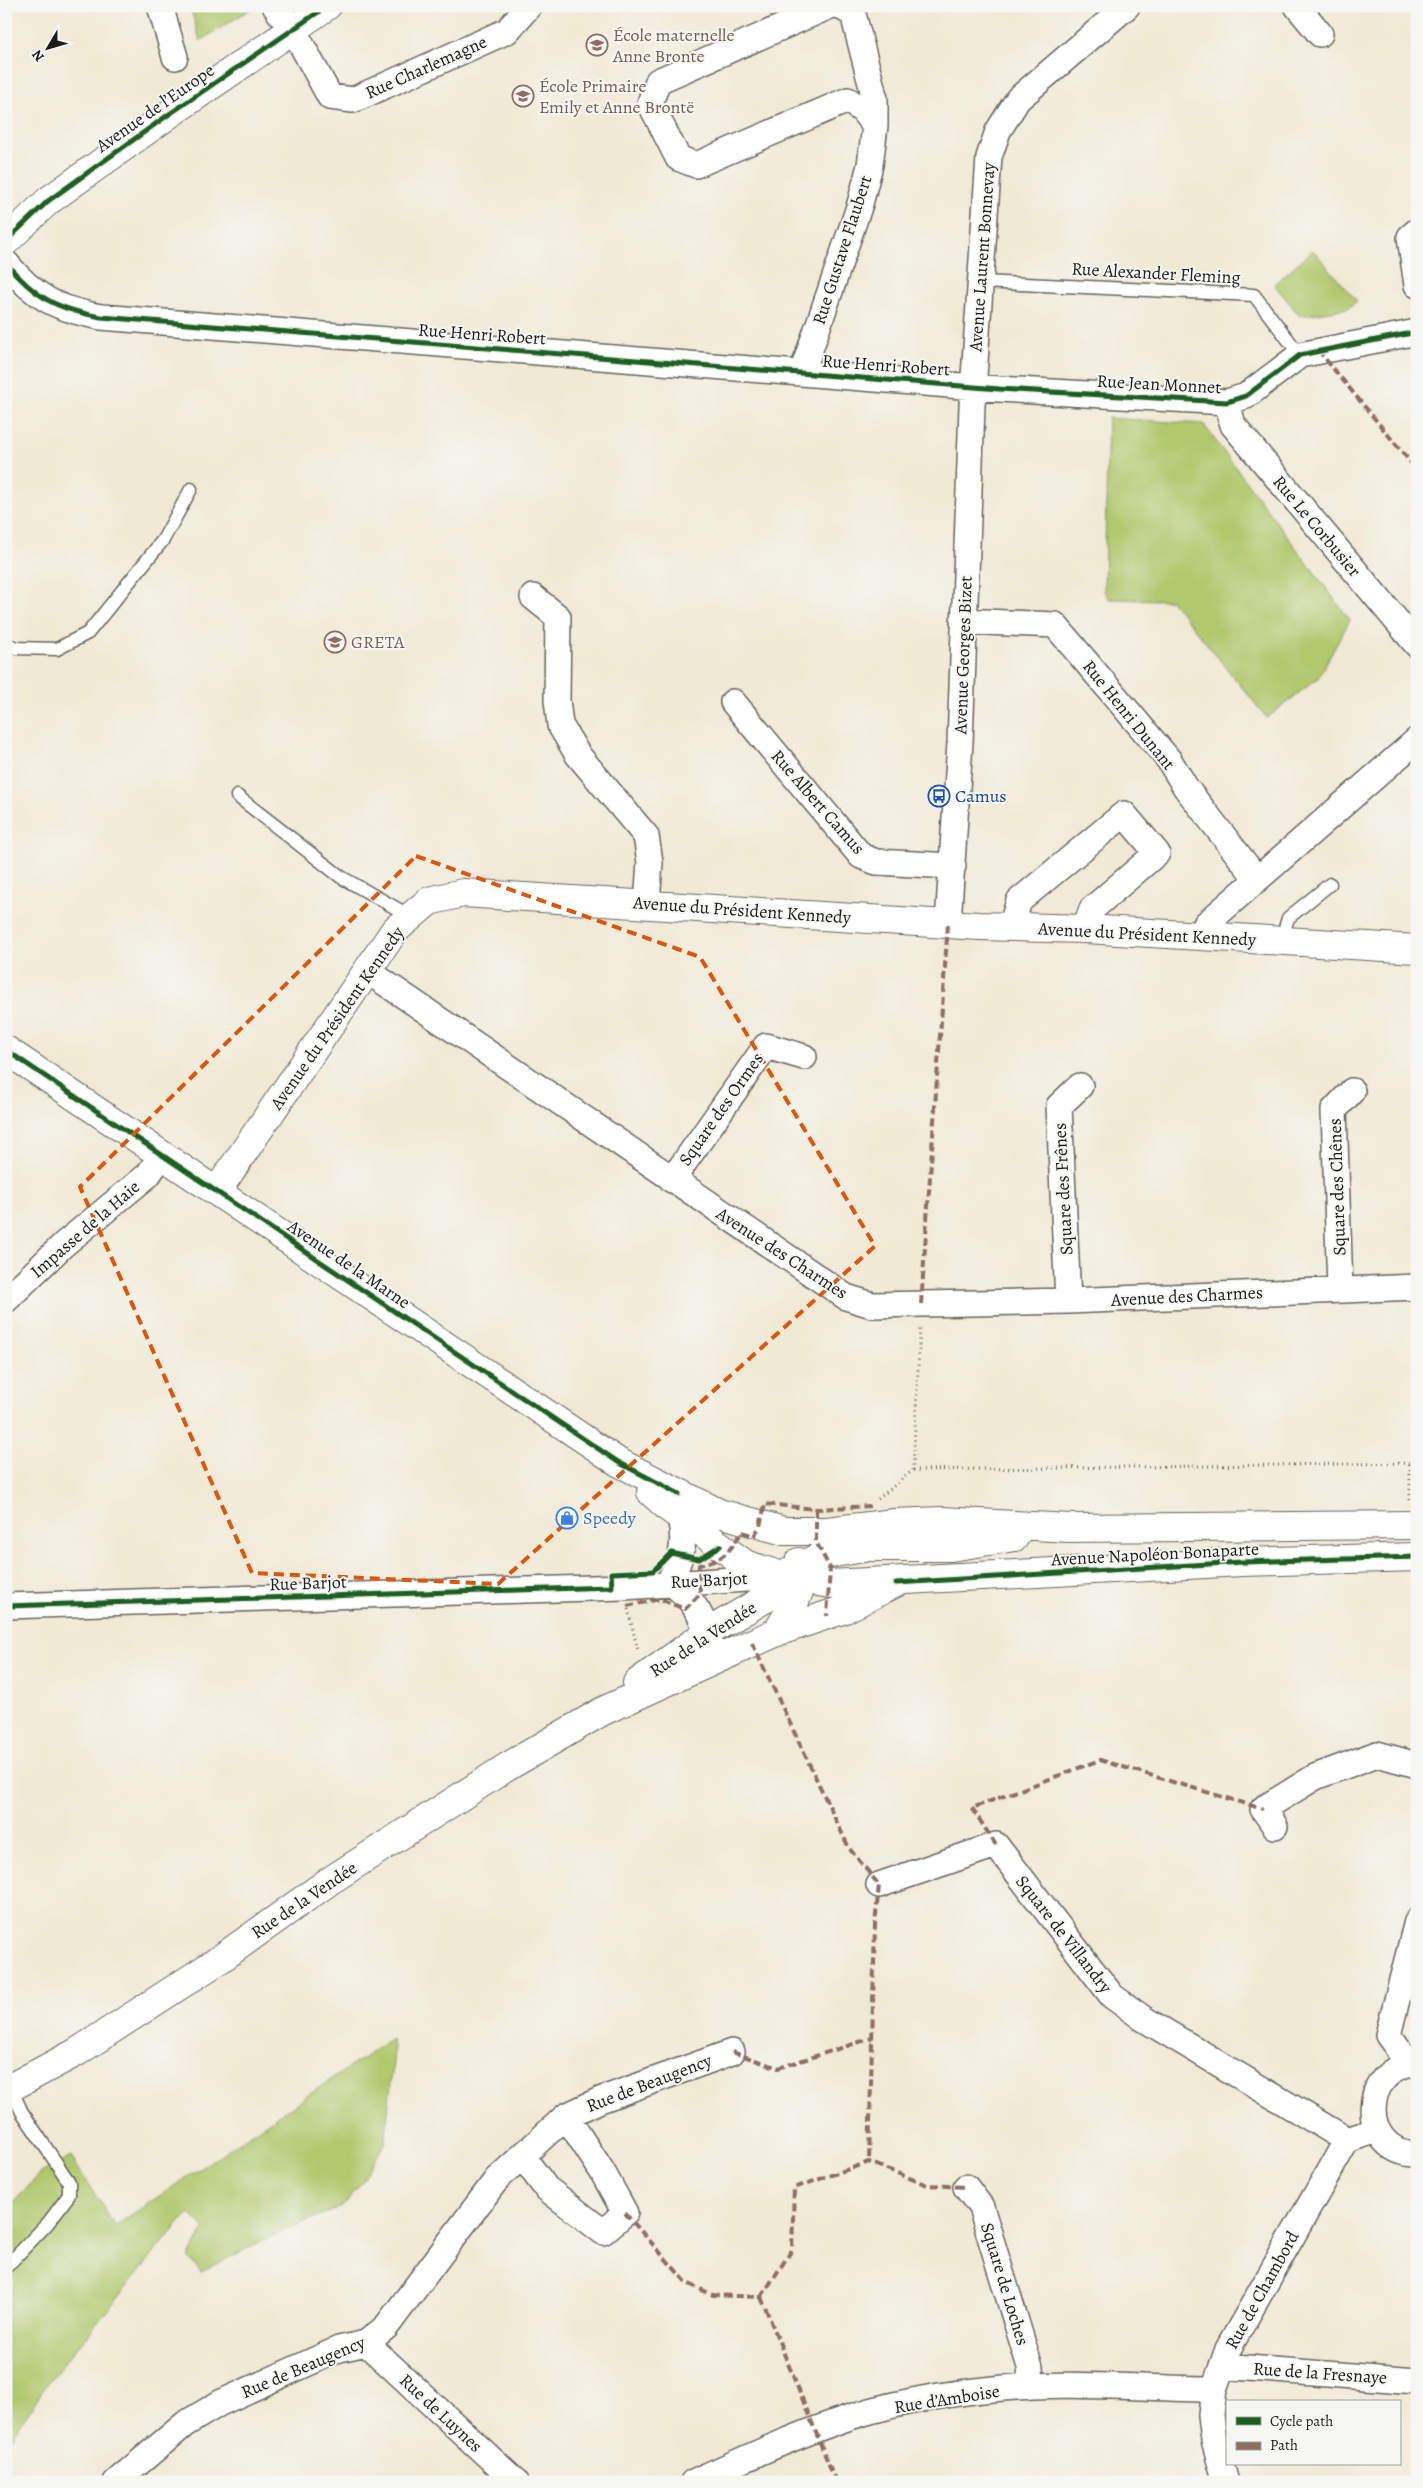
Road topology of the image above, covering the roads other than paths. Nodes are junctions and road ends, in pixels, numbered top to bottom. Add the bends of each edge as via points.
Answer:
1 (160, 6) edge
2 (276, 6) edge
3 (326, 6) edge
4 (529, 6) edge
5 (830, 6) edge
6 (840, 6) edge
7 (1127, 6) edge
8 (1297, 6) edge
9 (291, 29) junction
10 (1320, 34) dead end
11 (175, 57) dead end
12 (875, 126) junction
13 (44, 204) junction
14 (6, 222) edge
15 (1417, 231) edge
16 (6, 241) edge
17 (6, 263) edge
18 (981, 282) junction
19 (1417, 285) edge
20 (1417, 332) edge
21 (1300, 355) junction
22 (802, 373) junction
23 (974, 386) junction
24 (1227, 402) junction
25 (191, 489) dead end
26 (533, 597) dead end
27 (963, 621) junction
28 (6, 644) edge
29 (1417, 646) edge
30 (733, 702) dead end
31 (1417, 740) edge
32 (237, 796) dead end
33 (953, 866) junction
34 (1257, 879) junction
35 (1330, 884) dead end
36 (648, 903) junction
37 (410, 916) junction
38 (948, 923) junction
39 (1011, 927) junction
40 (1085, 929) junction
41 (1204, 936) junction
42 (1281, 942) junction
43 (1417, 949) edge
44 (368, 972) junction
45 (6, 1050) edge
46 (804, 1057) dead end
47 (1080, 1086) dead end
48 (1352, 1091) dead end
49 (161, 1156) junction
50 (672, 1180) junction
51 (217, 1191) junction
52 (1417, 1287) edge
53 (1340, 1289) junction
54 (6, 1300) edge
55 (1068, 1302) junction
56 (618, 1462) junction
57 (1414, 1514) edge
58 (680, 1517) junction
59 (1070, 1528) junction
60 (784, 1531) junction
61 (1417, 1557) edge
62 (794, 1574) junction
63 (669, 1582) junction
64 (896, 1583) junction
65 (6, 1606) edge
66 (708, 1632) junction
67 (778, 1632) junction
68 (714, 1660) junction
69 (603, 1711) junction
70 (1417, 1765) edge
71 (1275, 1826) dead end
72 (879, 1885) dead end
73 (1417, 1921) edge
74 (732, 2052) dead end
75 (1413, 2064) edge
76 (8, 2088) edge
77 (566, 2116) junction
78 (1377, 2130) junction
79 (1347, 2140) junction
80 (1417, 2154) edge
81 (522, 2156) junction
82 (966, 2187) dead end
83 (6, 2267) edge
84 (366, 2344) junction
85 (1222, 2366) junction
86 (1417, 2381) edge
87 (1032, 2386) junction
88 (1214, 2389) junction
89 (116, 2482) edge
90 (516, 2482) edge
91 (693, 2482) edge
92 (1226, 2482) edge

1 - 11 street
2 - 9 street
3 - 9 main road, Avenue de l’Europe
4 - 9 street, Rue Charlemagne via 507,31 353,100 330,97
5 - 12 street via 658,81 650,103 678,158 696,165 848,100 862,110
6 - 12 street, Rue Gustave Flaubert via 853,14 875,99
7 - 18 street, Avenue Laurent Bonnevay via 1018,100 998,131 989,157
8 - 10 street
9 - 13 main road, Avenue de l’Europe
12 - 22 street, Rue Gustave Flaubert via 860,204
13 - 14 main road, Avenue de l’Europe
13 - 16 main road, Avenue de l’Europe
15 - 19 street via 1410,237
17 - 22 street, Rue Henri Robert via 46,302 73,312 101,317
18 - 21 lane, Rue Alexander Fleming via 1254,295
18 - 23 street, Avenue Laurent Bonnevay
20 - 21 street, Rue Jean Monnet
21 - 24 street, Rue Jean Monnet via 1246,396
22 - 23 street, Rue Henri Robert
23 - 24 street, Rue Jean Monnet
23 - 27 street, Avenue Georges Bizet
24 - 29 street, Rue Le Corbusier via 1233,425
25 - 28 lane via 163,540 88,633 57,648 17,648
26 - 36 street via 558,617 557,700 560,725 578,754 646,836 650,862
27 - 33 street, Avenue Georges Bizet
27 - 34 street, Rue Henri Dunant via 1055,625 1169,760 1186,788
30 - 33 street, Rue Albert Camus via 861,856 876,862
31 - 34 street
32 - 37 lane via 341,877
33 - 38 street, Avenue Georges Bizet
34 - 41 street via 1206,924
35 - 42 lane via 1288,918
36 - 37 main road, Avenue du Président Kennedy via 463,893 429,901
36 - 38 main road, Avenue du Président Kennedy
37 - 44 main road, Avenue du Président Kennedy via 395,930
38 - 39 main road, Avenue du Président Kennedy
39 - 40 main road, Avenue du Président Kennedy
39 - 40 street via 1019,901 1124,814 1157,853 1092,909
40 - 41 main road, Avenue du Président Kennedy
41 - 42 main road, Avenue du Président Kennedy
42 - 43 main road, Avenue du Président Kennedy
44 - 50 street, Avenue des Charmes
44 - 51 main road, Avenue du Président Kennedy
45 - 49 main road, Avenue de la Marne
46 - 50 street, Square des Ormes via 766,1046
47 - 55 street, Square des Frênes via 1059,1106
48 - 53 street, Square des Chênes via 1334,1110
49 - 51 main road, Avenue de la Marne
49 - 54 street, Impasse de la Haie via 148,1175 63,1245
50 - 55 street, Avenue des Charmes via 846,1297 872,1305
51 - 56 main road, Avenue de la Marne
52 - 53 street, Avenue des Charmes
53 - 55 street, Avenue des Charmes
56 - 58 main road, Avenue de la Marne
56 - 60 main road, Avenue de la Marne via 719,1513
57 - 59 main road, Avenue Napoléon Bonaparte
58 - 62 main road, Avenue de la Marne via 745,1564
58 - 63 street via 684,1550
59 - 60 main road, Avenue Napoléon Bonaparte via 942,1521 835,1531
59 - 62 main road, Avenue Napoléon Bonaparte via 951,1546 840,1551 823,1555
60 - 62 main road
61 - 64 main road, Avenue Napoléon Bonaparte via 1242,1562
62 - 63 street, Rue Barjot
62 - 64 main road, Avenue Napoléon Bonaparte via 830,1584
62 - 66 main road, Rue de la Vendée via 768,1596
62 - 67 main road, Rue de la Vendée via 797,1597
63 - 65 street, Rue Barjot
63 - 66 street via 693,1601
64 - 67 main road, Rue de la Vendée via 828,1616
66 - 68 street
66 - 69 main road, Rue de la Vendée via 644,1676
67 - 68 main road, Rue de la Vendée
68 - 69 main road, Rue de la Vendée
69 - 76 main road, Rue de la Vendée via 336,1877 216,1962 76,2052
70 - 71 street via 1377,1754 1315,1777 1263,1809
72 - 79 street, Square de Villandry via 996,1845 1112,1996 1144,2019
73 - 75 street via 1388,2035
74 - 77 street, Rue de Beaugency via 600,2100
75 - 78 street via 1396,2069 1377,2089 1372,2102
76 - 83 lane via 69,2182 69,2195 48,2223
77 - 81 street, Rue de Beaugency
77 - 81 street, Rue de Beaugency via 625,2213 603,2232 546,2188
78 - 79 street
78 - 80 street via 1398,2150
79 - 85 street, Rue de Chambord via 1231,2342
81 - 84 street, Rue de Beaugency via 497,2179 386,2327
82 - 87 street, Square de Loches via 981,2207 1030,2367
84 - 89 street, Rue de Beaugency via 339,2349 220,2403 185,2424
84 - 90 street, Rue de Luynes
85 - 86 street, Rue de la Fresnaye
85 - 88 street, Rue de Chambord
87 - 88 street, Rue d’Amboise
87 - 91 street, Rue d’Amboise via 943,2397 850,2417
88 - 92 street, Rue de Chambord via 1211,2415 1214,2440

